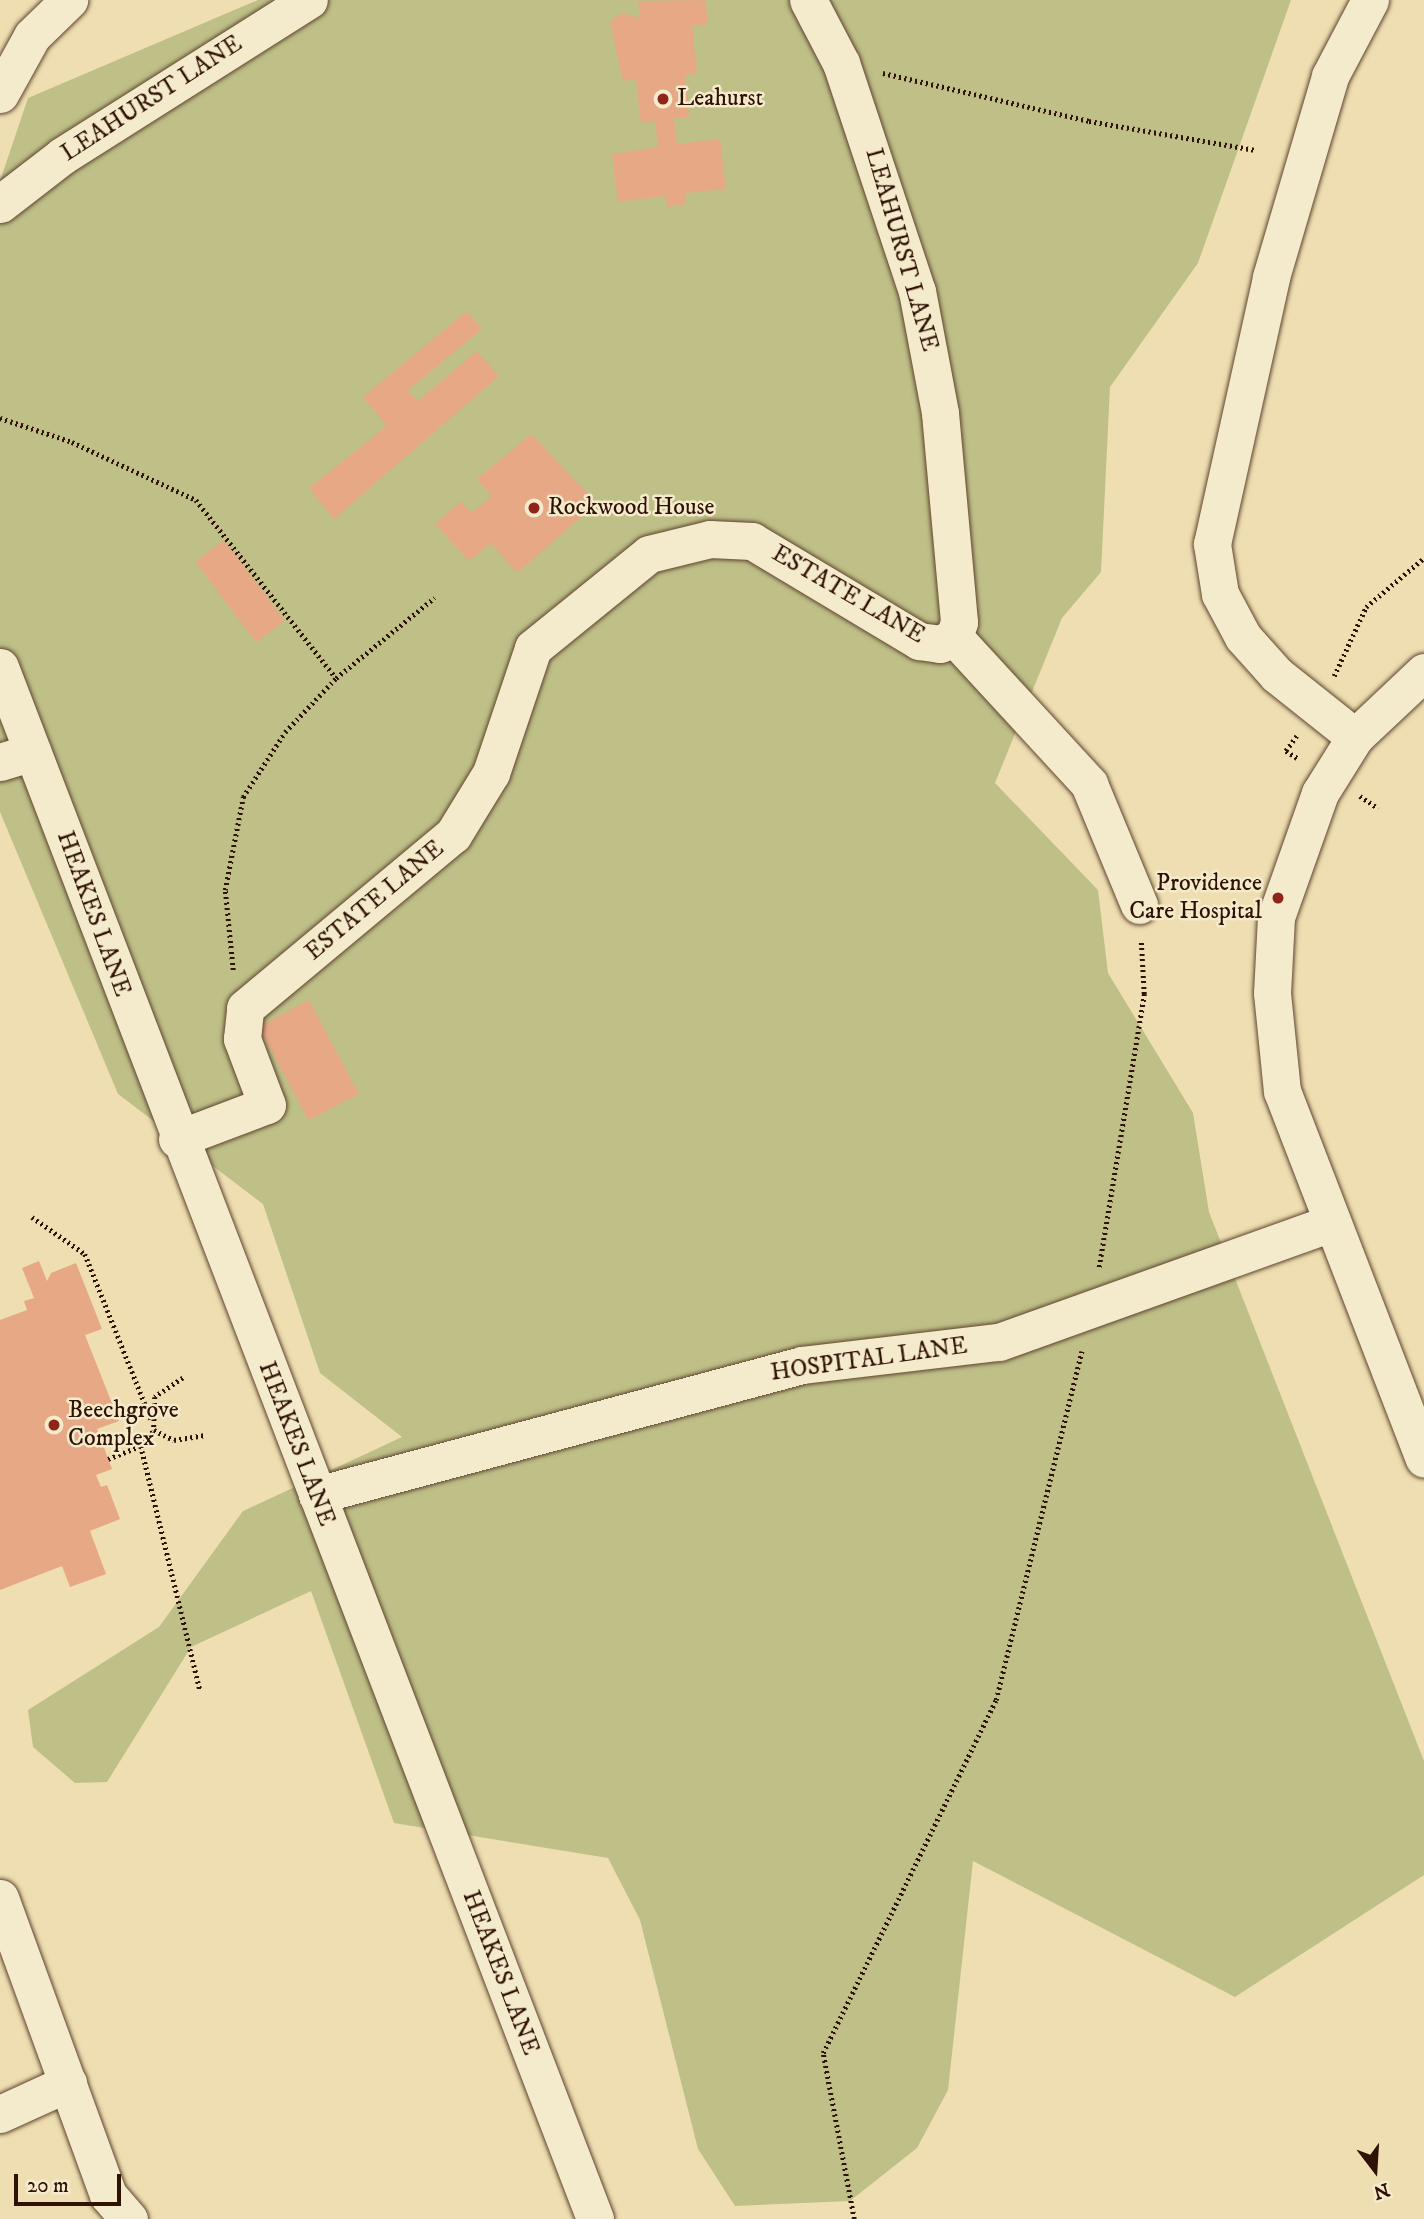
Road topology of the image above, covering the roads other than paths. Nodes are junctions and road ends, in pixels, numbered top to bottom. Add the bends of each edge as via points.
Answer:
1 (69, 0) edge
2 (309, 0) edge
3 (808, 0) edge
4 (1370, 0) edge
5 (0, 94) edge
6 (0, 204) edge
7 (954, 637) junction
8 (0, 667) edge
9 (1424, 672) edge
10 (1354, 737) junction
11 (16, 757) edge
12 (1139, 905) road end
13 (177, 1139) junction
14 (1332, 1223) junction
15 (1424, 1459) edge
16 (317, 1495) junction
17 (0, 1898) edge
18 (68, 2083) junction
19 (0, 2114) edge
20 (125, 2218) edge
21 (595, 2219) edge

1 - 5 lane via 32,36
2 - 6 lane, LEAHURST LANE via 62,156
3 - 7 lane, LEAHURST LANE via 841,63 882,177 933,361 959,622
4 - 10 lane via 1330,76 1279,250 1212,544 1220,594 1243,637 1278,676
7 - 12 lane, ESTATE LANE via 1089,784
7 - 13 lane, ESTATE LANE via 940,644 919,641 752,541 710,539 649,554 533,648 491,773 453,835 245,1008 242,1039 267,1105
8 - 11 lane, HEAKES LANE
9 - 10 lane
10 - 14 lane via 1320,793 1293,857 1276,917 1272,993 1282,1091
11 - 13 lane, HEAKES LANE
13 - 16 lane, HEAKES LANE
14 - 15 lane
14 - 16 lane, HOSPITAL LANE via 999,1342 802,1365
16 - 21 lane, HEAKES LANE
17 - 18 lane
18 - 19 lane
18 - 20 lane via 108,2195

